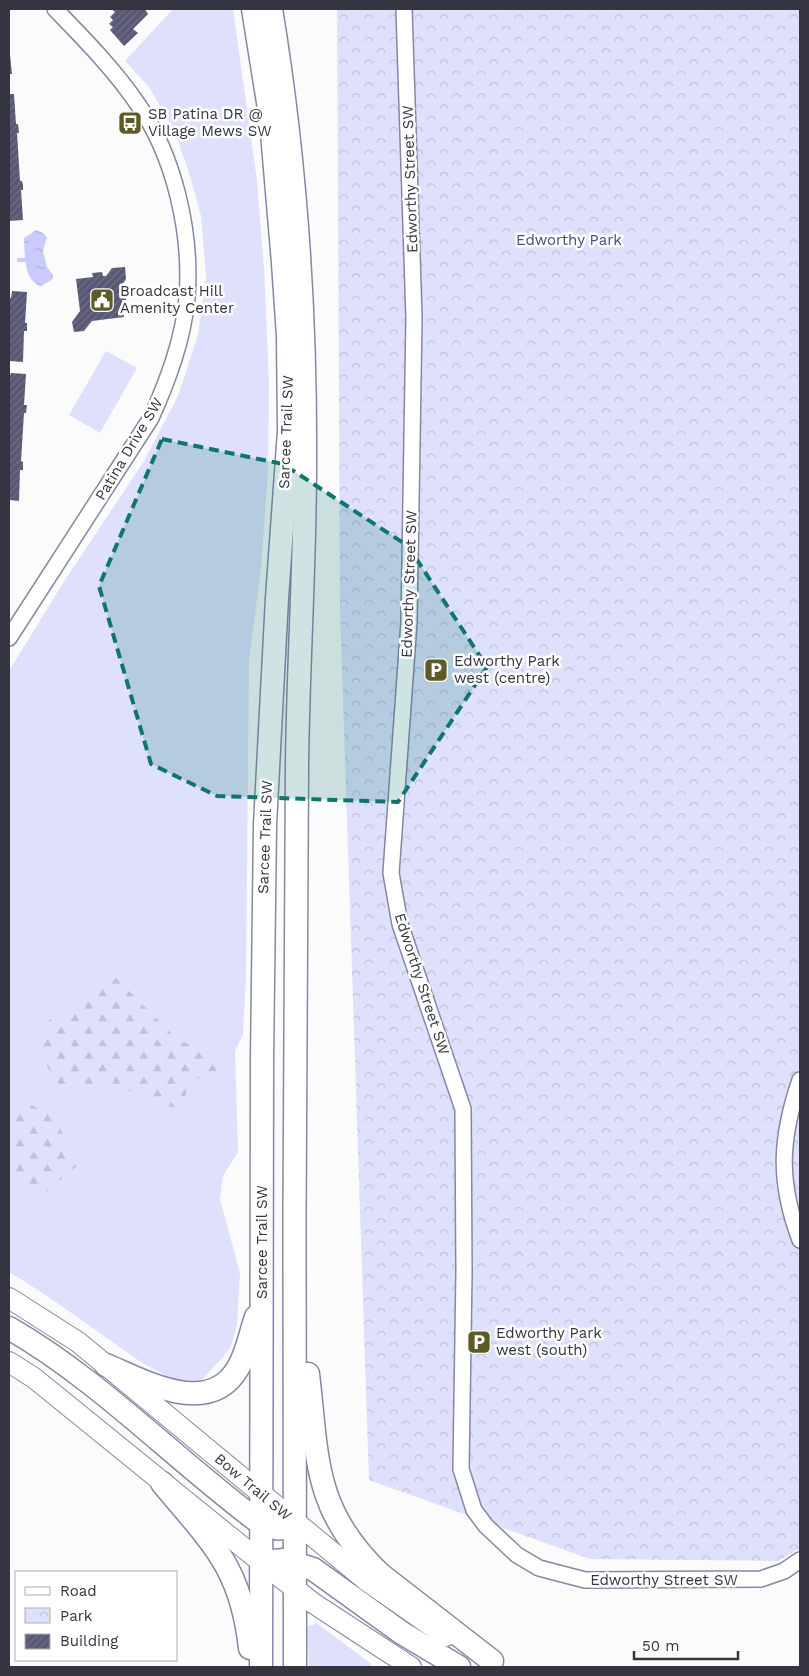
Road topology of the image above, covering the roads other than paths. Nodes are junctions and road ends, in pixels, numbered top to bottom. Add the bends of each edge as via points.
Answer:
1 (55, 9) edge
2 (253, 9) edge
3 (271, 9) edge
4 (404, 9) edge
5 (9, 638) edge
6 (800, 1080) edge
7 (800, 1240) edge
8 (9, 1298) edge
9 (262, 1302) junction
10 (296, 1307) junction
11 (9, 1328) edge
12 (9, 1362) edge
13 (106, 1365) junction
14 (9, 1369) edge
15 (34, 1378) junction
16 (162, 1483) junction
17 (261, 1492) junction
18 (295, 1522) junction
19 (260, 1524) junction
20 (800, 1560) edge
21 (261, 1562) junction
22 (295, 1563) junction
23 (295, 1588) junction
24 (498, 1664) edge
25 (252, 1667) edge
26 (261, 1667) edge
27 (295, 1667) edge
28 (411, 1667) edge
29 (459, 1667) edge

1 - 5 street, Patina Drive SW via 115,73 157,137 180,204 187,254 187,299 167,382 151,418
2 - 9 highway, Sarcee Trail SW via 271,121 288,336 289,431 265,825
3 - 10 highway, Sarcee Trail SW via 291,163 304,354 305,520 295,938
4 - 20 street, Edworthy Street SW via 414,318 409,622 391,873 400,924 463,1110 461,1469 466,1489 474,1510 486,1526 517,1555 539,1568 585,1580 761,1579 784,1571
6 - 7 street via 790,1111 783,1161 789,1211
8 - 13 main road, Bow Trail SW via 78,1342
9 - 13 highway via 237,1369 226,1383 215,1388 178,1393
9 - 17 highway, Sarcee Trail SW
10 - 18 highway, Sarcee Trail SW
10 - 24 highway via 319,1467 329,1505 349,1540 365,1559
11 - 19 highway via 93,1386
12 - 15 main road
13 - 17 main road, Bow Trail SW
14 - 15 main road
15 - 16 main road
16 - 21 main road
16 - 25 highway via 218,1550 229,1569 243,1604
17 - 18 main road, Bow Trail SW
17 - 19 highway, Sarcee Trail SW
18 - 19 highway via 287,1529
18 - 22 highway, Sarcee Trail SW
18 - 24 main road, Bow Trail SW via 419,1619
19 - 21 highway, Sarcee Trail SW
21 - 22 highway via 284,1560
21 - 23 main road
21 - 26 highway, Sarcee Trail SW
22 - 23 highway, Sarcee Trail SW
22 - 29 highway via 313,1569 402,1633
23 - 27 highway, Sarcee Trail SW
23 - 28 main road

